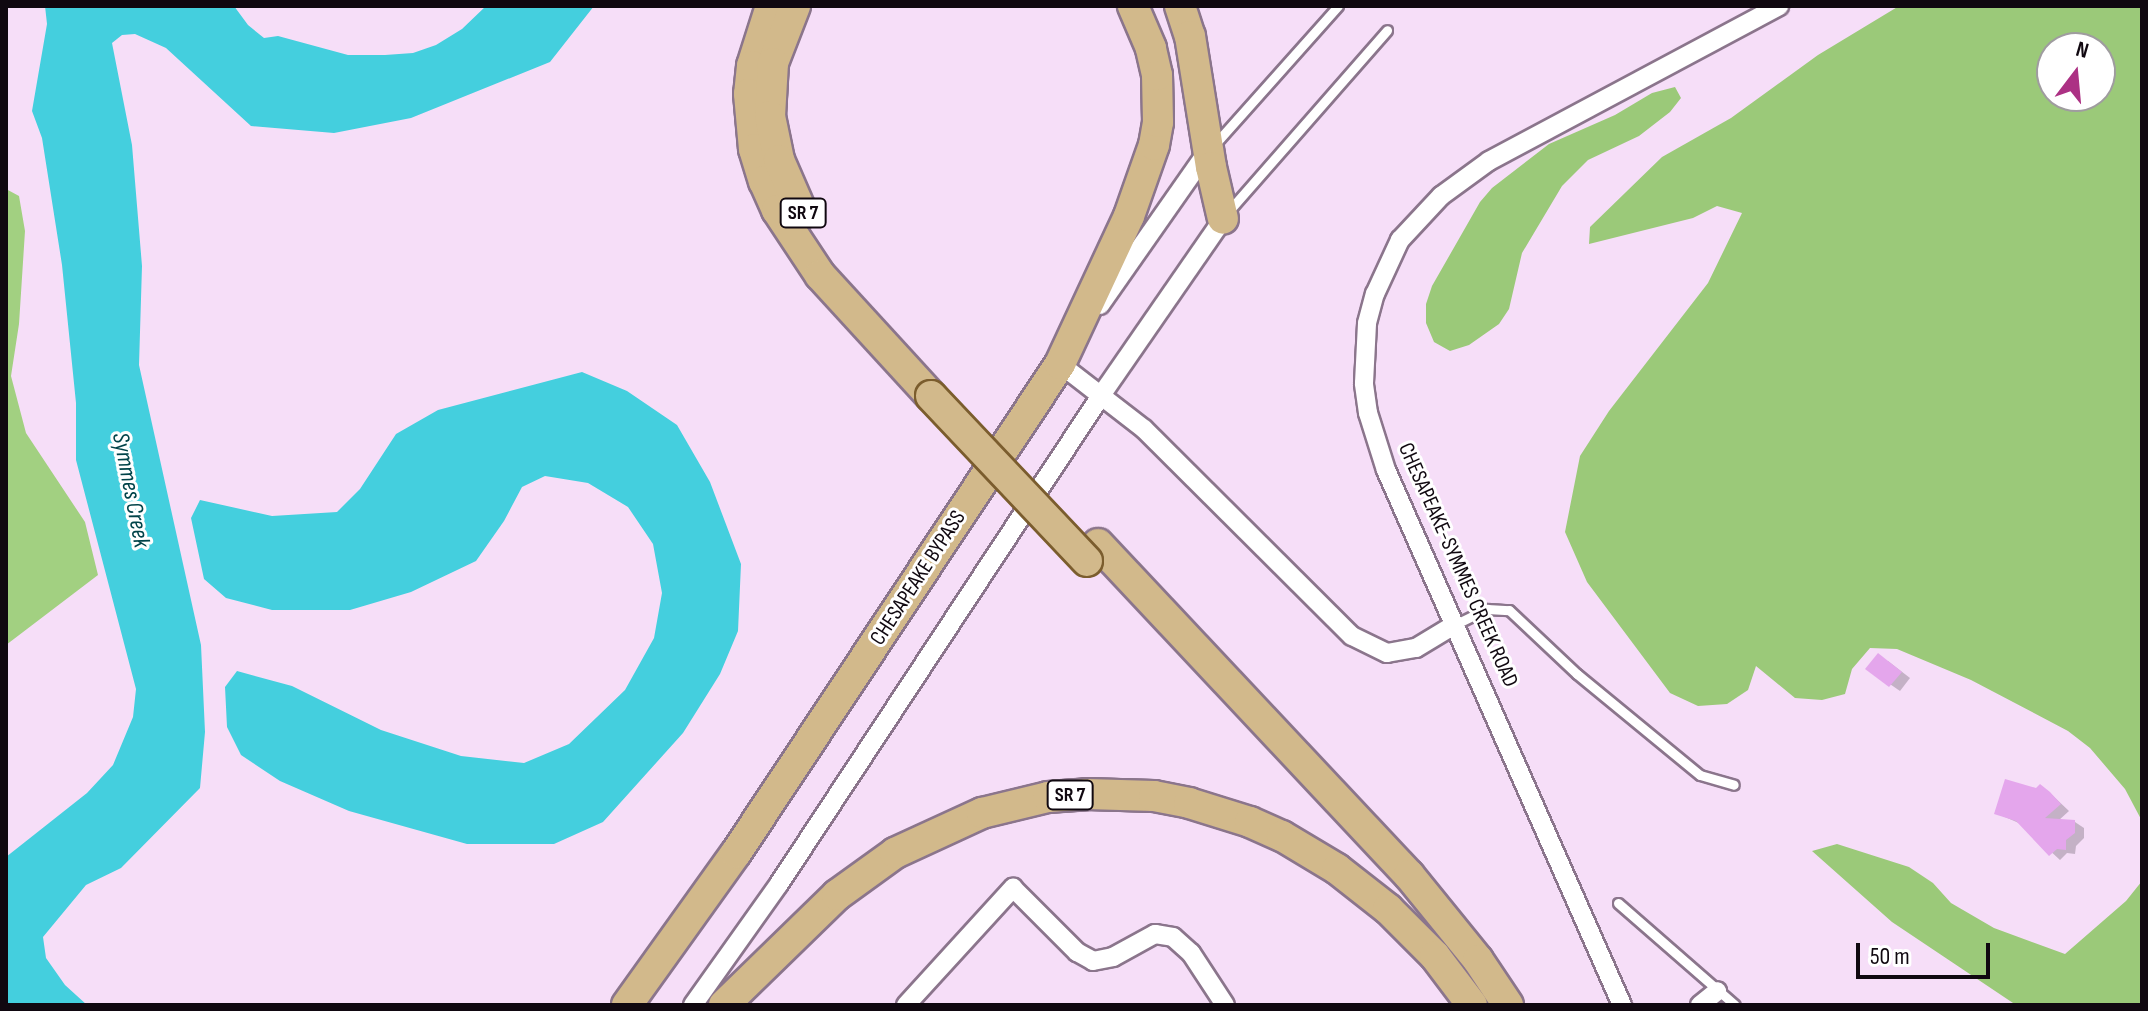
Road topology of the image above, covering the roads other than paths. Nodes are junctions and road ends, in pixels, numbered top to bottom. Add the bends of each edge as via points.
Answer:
1 (771, 6) edge
2 (795, 6) edge
3 (1133, 6) edge
4 (1180, 6) edge
5 (1338, 6) edge
6 (1779, 6) edge
7 (1387, 30) dead end
8 (1208, 151) junction
9 (1223, 219) junction
10 (1060, 364) junction
11 (937, 388) junction
12 (1102, 394) junction
13 (1092, 552) junction
14 (1454, 625) junction
15 (1734, 785) dead end
16 (1618, 903) dead end
17 (1435, 956) junction
18 (1717, 991) junction
19 (627, 1005) edge
20 (693, 1005) edge
21 (724, 1005) edge
22 (906, 1005) edge
23 (1225, 1005) edge
24 (1472, 1005) edge
25 (1508, 1005) edge
26 (1622, 1005) edge
27 (1700, 1005) edge
28 (1735, 1005) edge

1 - 11 main road via 749,94 754,149 764,181 820,275
2 - 11 main road, SR 7 via 781,36 770,92 774,140 788,184 831,256
3 - 10 main road via 1157,75 1154,145 1135,203
4 - 8 main road via 1190,36
5 - 8 lane
6 - 14 street, CHESAPEAKE-SYMMES CREEK ROAD via 1489,161 1419,217 1386,266 1363,353 1368,413 1386,470
7 - 9 lane
8 - 9 main road
8 - 10 street, CHESAPEAKE BYPASS
9 - 12 street
10 - 12 street
10 - 19 main road, CHESAPEAKE BYPASS via 745,840
11 - 13 main road, SR 7
12 - 14 street via 1352,636 1387,653 1416,648
12 - 20 street
13 - 17 main road via 1359,850 1406,906
13 - 25 main road, SR 7 via 1409,875
14 - 15 lane via 1487,609 1509,610 1700,775
14 - 26 street, CHESAPEAKE-SYMMES CREEK ROAD
16 - 18 lane
17 - 21 main road, SR 7 via 1361,887 1282,836 1189,803 1087,794 982,813 895,853 828,903
17 - 24 main road, SR 7
18 - 27 street
18 - 28 lane
22 - 23 street via 1013,888 1077,952 1093,961 1113,957 1155,934 1173,937 1191,953

